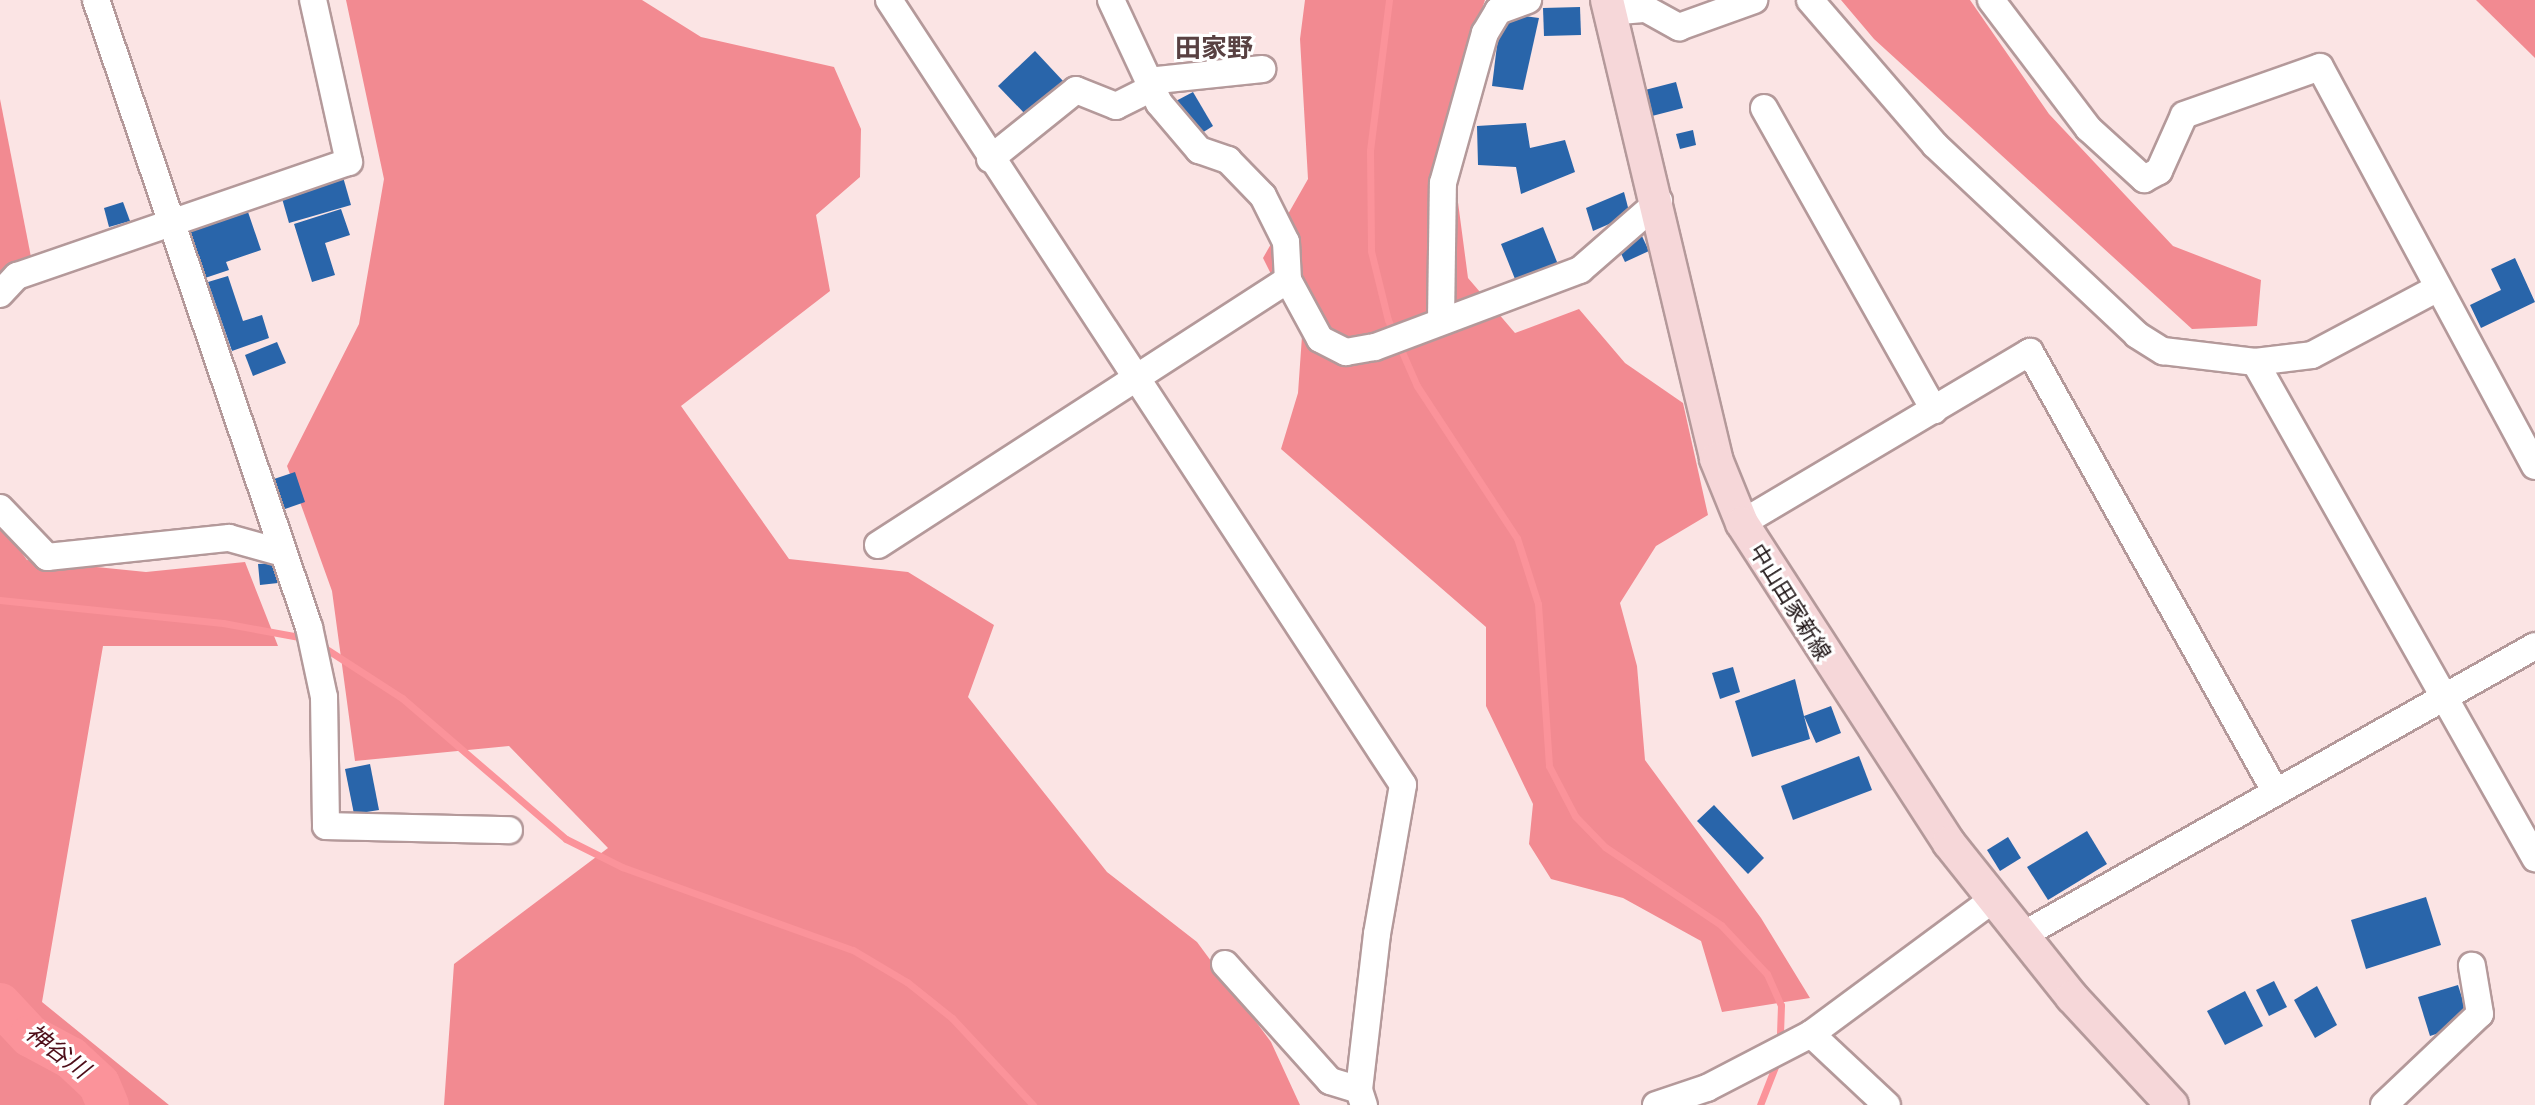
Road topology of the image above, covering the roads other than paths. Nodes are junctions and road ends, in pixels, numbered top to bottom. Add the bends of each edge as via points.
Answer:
1 (96, 0) edge
2 (313, 0) edge
3 (889, 0) edge
4 (1111, 0) edge
5 (1528, 0) edge
6 (1754, 0) edge
7 (1810, 0) edge
8 (1991, 0) edge
9 (1608, 6) edge
10 (1262, 69) dead end
11 (1150, 85) junction
12 (1764, 108) dead end
13 (990, 159) junction
14 (1659, 201) junction
15 (171, 222) junction
16 (1288, 280) junction
17 (2436, 289) junction
18 (0, 294) edge
19 (1441, 321) junction
20 (2255, 362) junction
21 (1138, 375) junction
22 (1934, 410) junction
23 (2535, 466) edge
24 (0, 508) edge
25 (1742, 523) junction
26 (878, 545) dead end
27 (283, 553) junction
28 (2535, 646) edge
29 (2445, 696) junction
30 (2275, 791) junction
31 (509, 830) dead end
32 (2535, 858) edge
33 (1992, 900) junction
34 (2021, 936) junction
35 (1225, 964) dead end
36 (2472, 966) dead end
37 (1811, 1034) junction
38 (1362, 1098) edge
39 (1656, 1105) edge
40 (1887, 1105) edge
41 (2172, 1105) edge
42 (2384, 1105) edge

1 - 15 street
2 - 15 street via 349,162
3 - 13 street
4 - 11 street
5 - 19 street via 1498,11 1485,33 1443,183
6 - 9 street via 1679,27 1646,9
7 - 20 street via 1935,145 2137,335 2163,351
8 - 17 street via 2088,128 2144,179 2159,171 2167,142 2184,115 2320,67
9 - 14 main road, 中山田家新線
10 - 11 street
11 - 13 street via 1116,106 1076,90
11 - 16 street via 1199,150 1248,174 1286,242
12 - 22 street
13 - 21 street
14 - 19 street via 1580,270
14 - 25 main road, 中山田家新線 via 1716,459
15 - 18 street via 17,276
15 - 27 street
16 - 19 street via 1320,339 1346,352
16 - 21 street
17 - 20 street via 2312,355
17 - 23 street
20 - 29 street
21 - 26 street
21 - 38 street via 1403,785
22 - 25 street
22 - 30 street via 2030,352
24 - 27 street via 47,557 229,538
25 - 33 main road, 中山田家新線 via 1911,792
27 - 31 street via 324,697 326,826
28 - 29 street
29 - 30 street
29 - 32 street
30 - 34 street
33 - 34 main road, 中山田家新線
33 - 37 street
34 - 41 main road, 中山田家新線
35 - 38 street via 1330,1081
36 - 42 street via 2480,1014
37 - 39 street via 1707,1088
37 - 40 street

